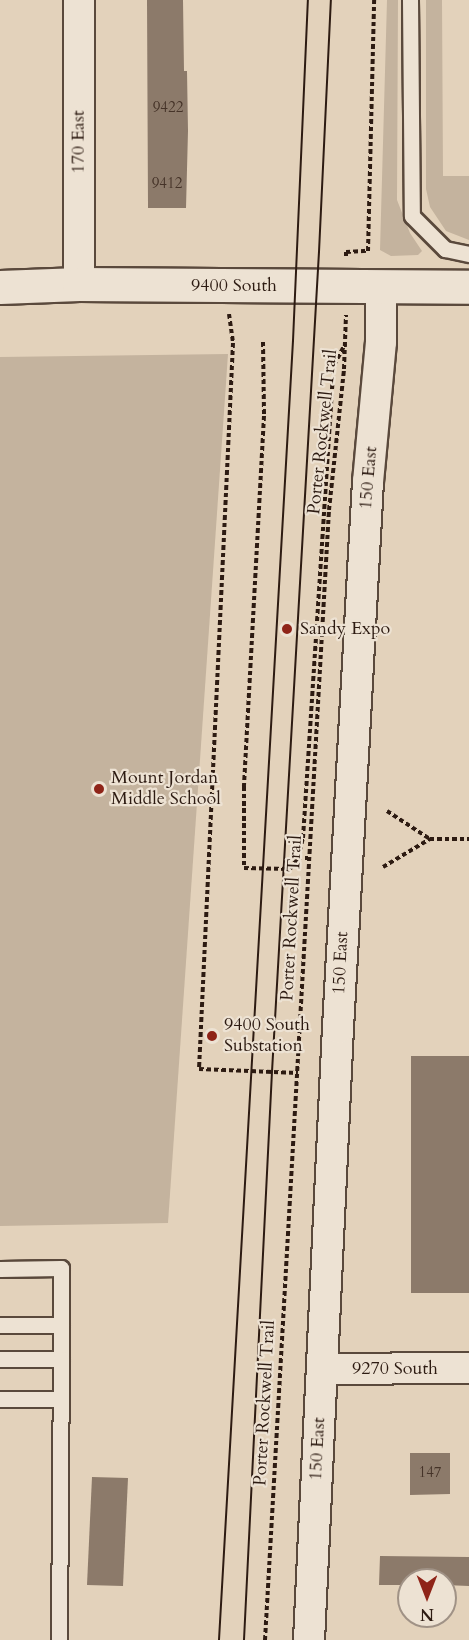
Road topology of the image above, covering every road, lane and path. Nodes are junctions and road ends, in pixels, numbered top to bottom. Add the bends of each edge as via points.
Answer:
1 (79, 0) edge
2 (374, 0) edge
3 (410, 0) edge
4 (346, 252) dead end
5 (469, 254) edge
6 (79, 284) junction
7 (226, 286) junction
8 (0, 287) edge
9 (469, 287) edge
10 (381, 288) junction
11 (263, 342) dead end
12 (387, 811) dead end
13 (430, 839) junction
14 (469, 839) edge
15 (298, 858) junction
16 (308, 858) junction
17 (383, 867) dead end
18 (298, 1073) junction
19 (0, 1269) edge
20 (0, 1325) edge
21 (61, 1325) junction
22 (0, 1359) edge
23 (61, 1359) junction
24 (469, 1368) edge
25 (322, 1369) junction
26 (0, 1399) edge
27 (60, 1399) junction
28 (59, 1640) edge
29 (265, 1640) edge
30 (309, 1640) edge

1 - 6 street, 170 East
2 - 4 path via 368,251
3 - 5 lane via 412,216 445,249
6 - 7 street, 9400 South
6 - 8 street, 9400 South
7 - 10 street, 9400 South
7 - 18 path via 232,343 199,1069
9 - 10 street, 9400 South
10 - 25 street, 150 East via 381,342 358,652
11 - 15 path via 264,416 244,786 244,868 290,869
12 - 13 path
13 - 14 path
13 - 17 path
15 - 16 path
15 - 16 path, Porter Rockwell Trail via 303,838 334,365 346,342 332,459
16 - 18 path, Porter Rockwell Trail
18 - 29 path, Porter Rockwell Trail
19 - 21 lane via 61,1268
20 - 21 lane
21 - 23 lane
22 - 23 lane
23 - 27 lane
24 - 25 street, 9270 South
25 - 30 street, 150 East
26 - 27 lane
27 - 28 lane

